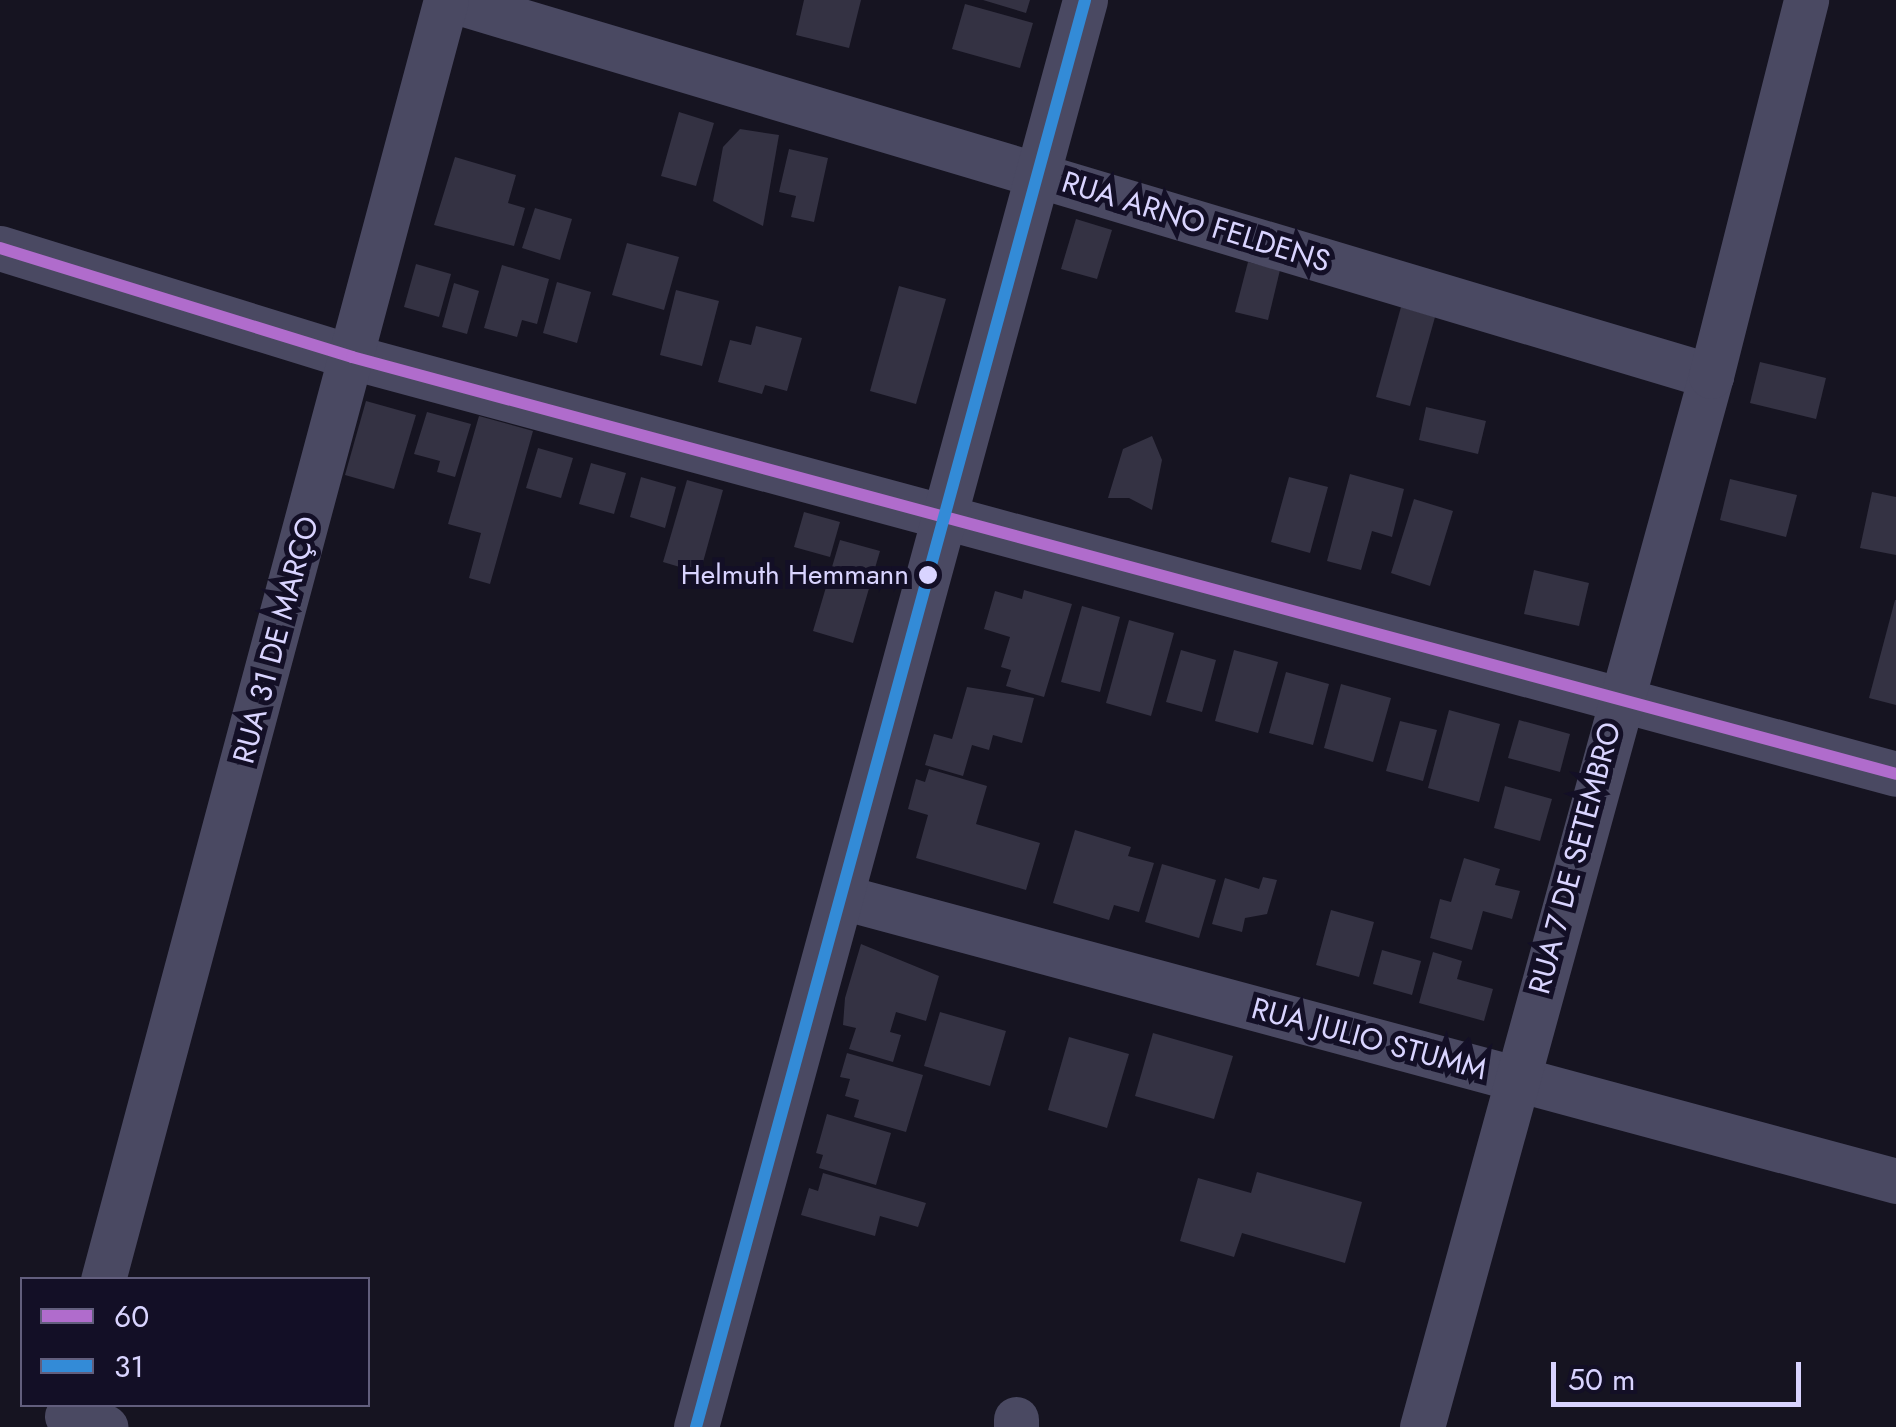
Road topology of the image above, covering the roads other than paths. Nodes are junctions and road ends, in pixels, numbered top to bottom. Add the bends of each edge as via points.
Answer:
1 (449, 0) edge
2 (1085, 0) edge
3 (1806, 0) edge
4 (1039, 173) junction
5 (0, 248) edge
6 (352, 357) junction
7 (1711, 376) junction
8 (944, 517) junction
9 (1618, 699) junction
10 (1896, 774) edge
11 (842, 897) junction
12 (1516, 1079) junction
13 (1896, 1181) edge
14 (105, 1277) edge
15 (696, 1427) edge
16 (1422, 1427) edge

1 - 4 street, RUA ARNO FELDENS
1 - 6 street, RUA 31 DE MARÇO
2 - 4 street
3 - 7 street, RUA 7 DE SETEMBRO
4 - 7 street, RUA ARNO FELDENS
4 - 8 street
5 - 6 street
6 - 8 street
6 - 14 street, RUA 31 DE MARÇO
7 - 9 street, RUA 7 DE SETEMBRO
8 - 9 street
8 - 11 street
9 - 10 street
9 - 12 street, RUA 7 DE SETEMBRO
11 - 12 street, RUA JULIO STUMM
11 - 15 street
12 - 13 street, RUA JULIO STUMM
12 - 16 street, RUA 7 DE SETEMBRO

